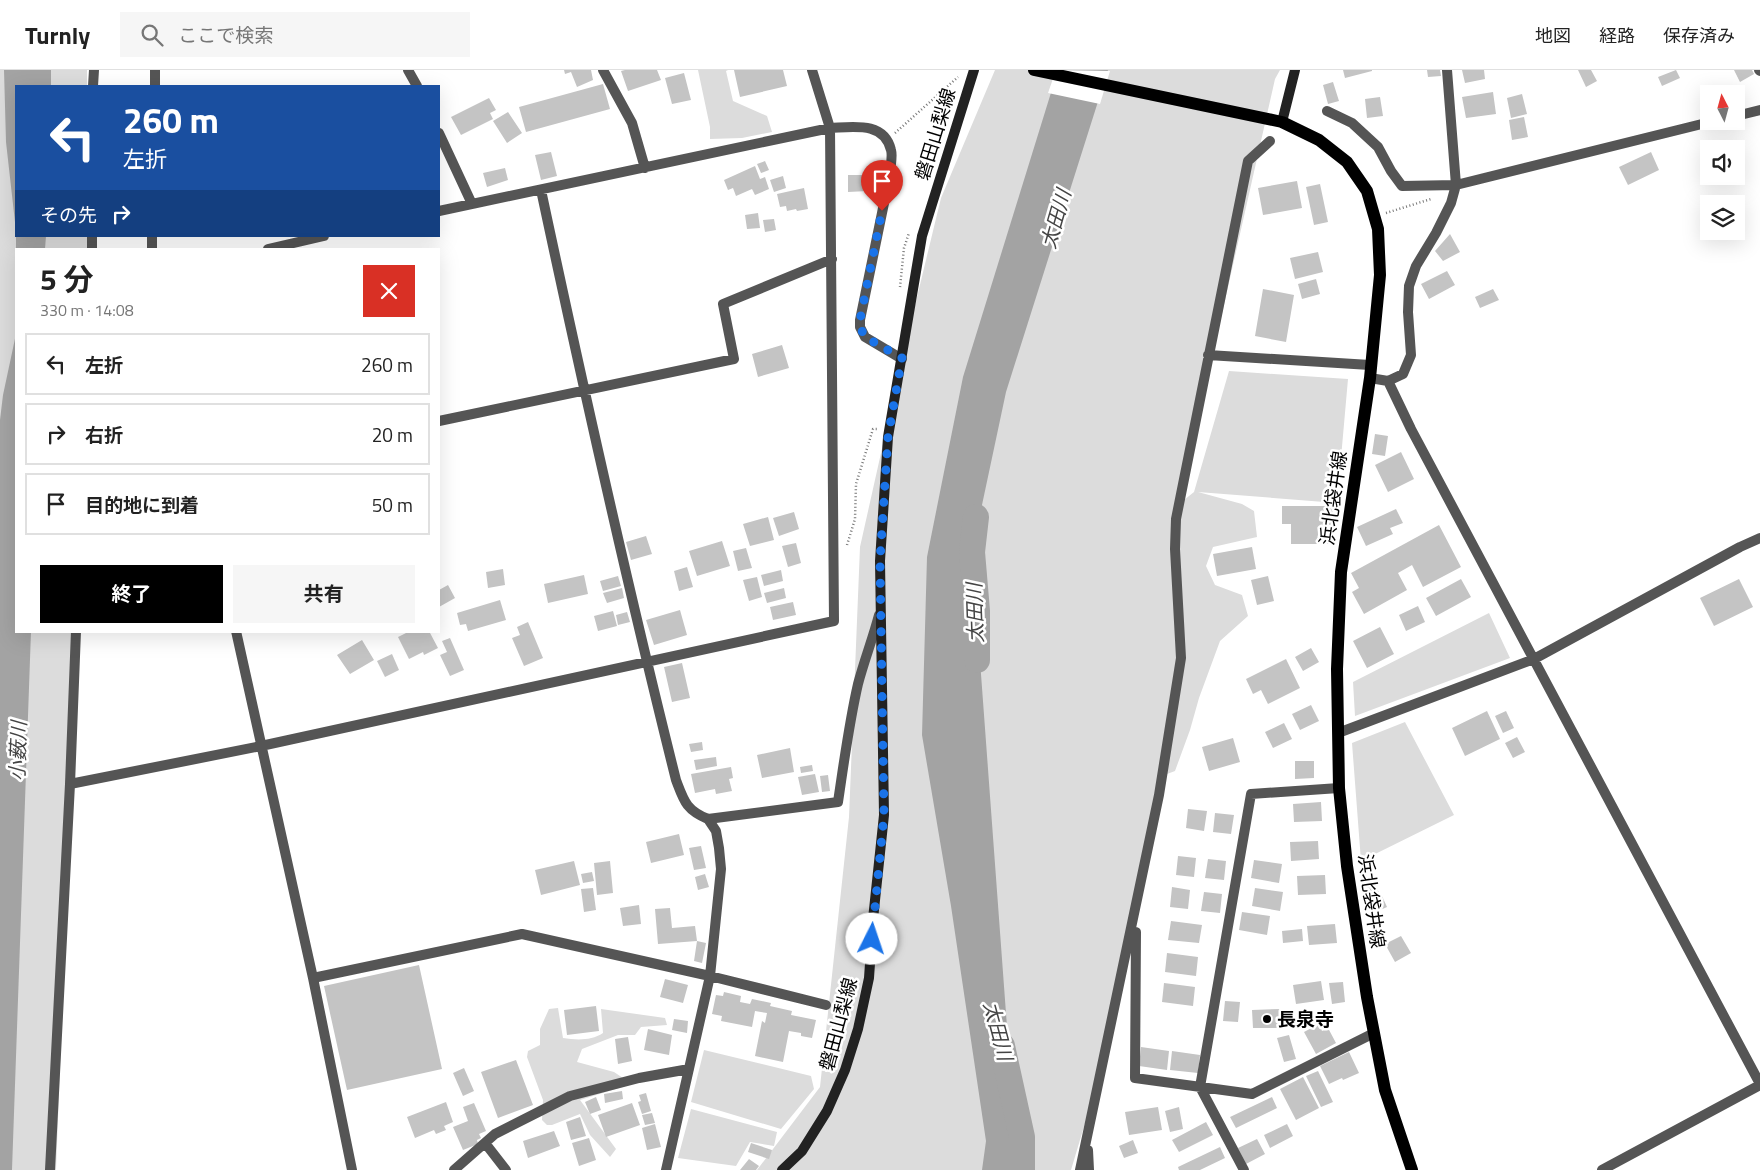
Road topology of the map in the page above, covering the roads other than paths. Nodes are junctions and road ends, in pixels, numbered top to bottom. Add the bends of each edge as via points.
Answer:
1 (94, 70) edge
2 (155, 70) edge
3 (408, 70) edge
4 (603, 70) edge
5 (812, 70) edge
6 (974, 70) edge
7 (1034, 70) edge
8 (1295, 70) edge
9 (1447, 70) edge
10 (94, 85) edge
11 (155, 85) edge
12 (416, 85) edge
13 (1760, 110) edge
14 (1327, 111) dead end
15 (1745, 114) edge
16 (1282, 122) junction
17 (1700, 124) edge
18 (830, 128) junction
19 (440, 135) edge
20 (1270, 141) dead end
21 (646, 168) junction
22 (1456, 185) junction
23 (541, 190) junction
24 (472, 204) junction
25 (440, 211) edge
26 (320, 237) edge
27 (272, 248) edge
28 (832, 259) junction
29 (1208, 355) junction
30 (902, 358) junction
31 (1370, 372) junction
32 (1388, 381) junction
33 (583, 390) junction
34 (440, 421) edge
35 (1760, 538) edge
36 (880, 611) junction
37 (76, 633) edge
38 (236, 633) edge
39 (1534, 659) junction
40 (646, 661) junction
41 (1338, 733) junction
42 (261, 746) junction
43 (70, 784) junction
44 (1339, 788) junction
45 (708, 819) junction
46 (1136, 908) junction
47 (710, 976) junction
48 (313, 978) junction
49 (826, 1005) dead end
50 (1374, 1033) junction
51 (690, 1069) junction
52 (1760, 1085) edge
53 (1200, 1087) junction
54 (486, 1142) junction
55 (1087, 1144) junction
56 (50, 1170) edge
57 (352, 1170) edge
58 (454, 1170) edge
59 (506, 1170) edge
60 (666, 1170) edge
61 (782, 1170) edge
62 (1080, 1170) edge
63 (1089, 1170) edge
64 (1244, 1170) edge
65 (1412, 1170) edge
66 (1602, 1170) edge

1 - 10 street
2 - 11 street
3 - 12 street
4 - 21 street via 632,123
5 - 18 street
6 - 30 main road, 磐田山梨線 via 922,236
7 - 16 main road, 浜北袋井線
8 - 16 main road
9 - 22 street
13 - 15 street
14 - 22 street via 1352,123 1378,147 1402,186
16 - 31 main road, 浜北袋井線 via 1318,140 1347,162 1367,191 1378,229 1380,275
17 - 22 street
18 - 21 street
18 - 28 street
18 - 30 street via 866,127 884,135 892,151 860,327 865,337
19 - 24 street
20 - 29 street via 1248,161
21 - 23 street
22 - 32 street via 1451,203 1408,286 1412,355 1403,374
23 - 24 street
23 - 33 street
24 - 25 street
26 - 27 street
28 - 33 street via 723,304 734,359
28 - 40 street via 834,621
29 - 31 street
29 - 46 street via 1176,519 1174,549 1180,658 1159,796
30 - 36 main road, 磐田山梨線 via 888,437
31 - 32 street
31 - 41 main road, 浜北袋井線 via 1341,572
32 - 39 street
33 - 34 street
33 - 40 street
35 - 39 street
36 - 45 street via 858,683 838,802
36 - 61 main road, 磐田山梨線 via 884,815 869,978 858,1029 831,1102 802,1151
37 - 43 street
38 - 42 street
39 - 41 street
39 - 52 street
40 - 42 street
40 - 45 street via 683,798 694,813
41 - 44 main road, 浜北袋井線
42 - 43 street
42 - 48 street
43 - 56 street
44 - 50 main road, 浜北袋井線 via 1346,866
44 - 53 street via 1252,794
45 - 47 street via 716,831 721,869
46 - 53 street via 1135,1078
46 - 55 street
47 - 48 street via 522,934
47 - 49 street
47 - 51 street
48 - 57 street
50 - 53 street via 1252,1094
50 - 65 main road, 浜北袋井線 via 1385,1090
51 - 54 street via 570,1096 495,1134
51 - 60 street
52 - 66 street
53 - 64 street
54 - 58 street
54 - 59 street
55 - 62 street
55 - 63 street

